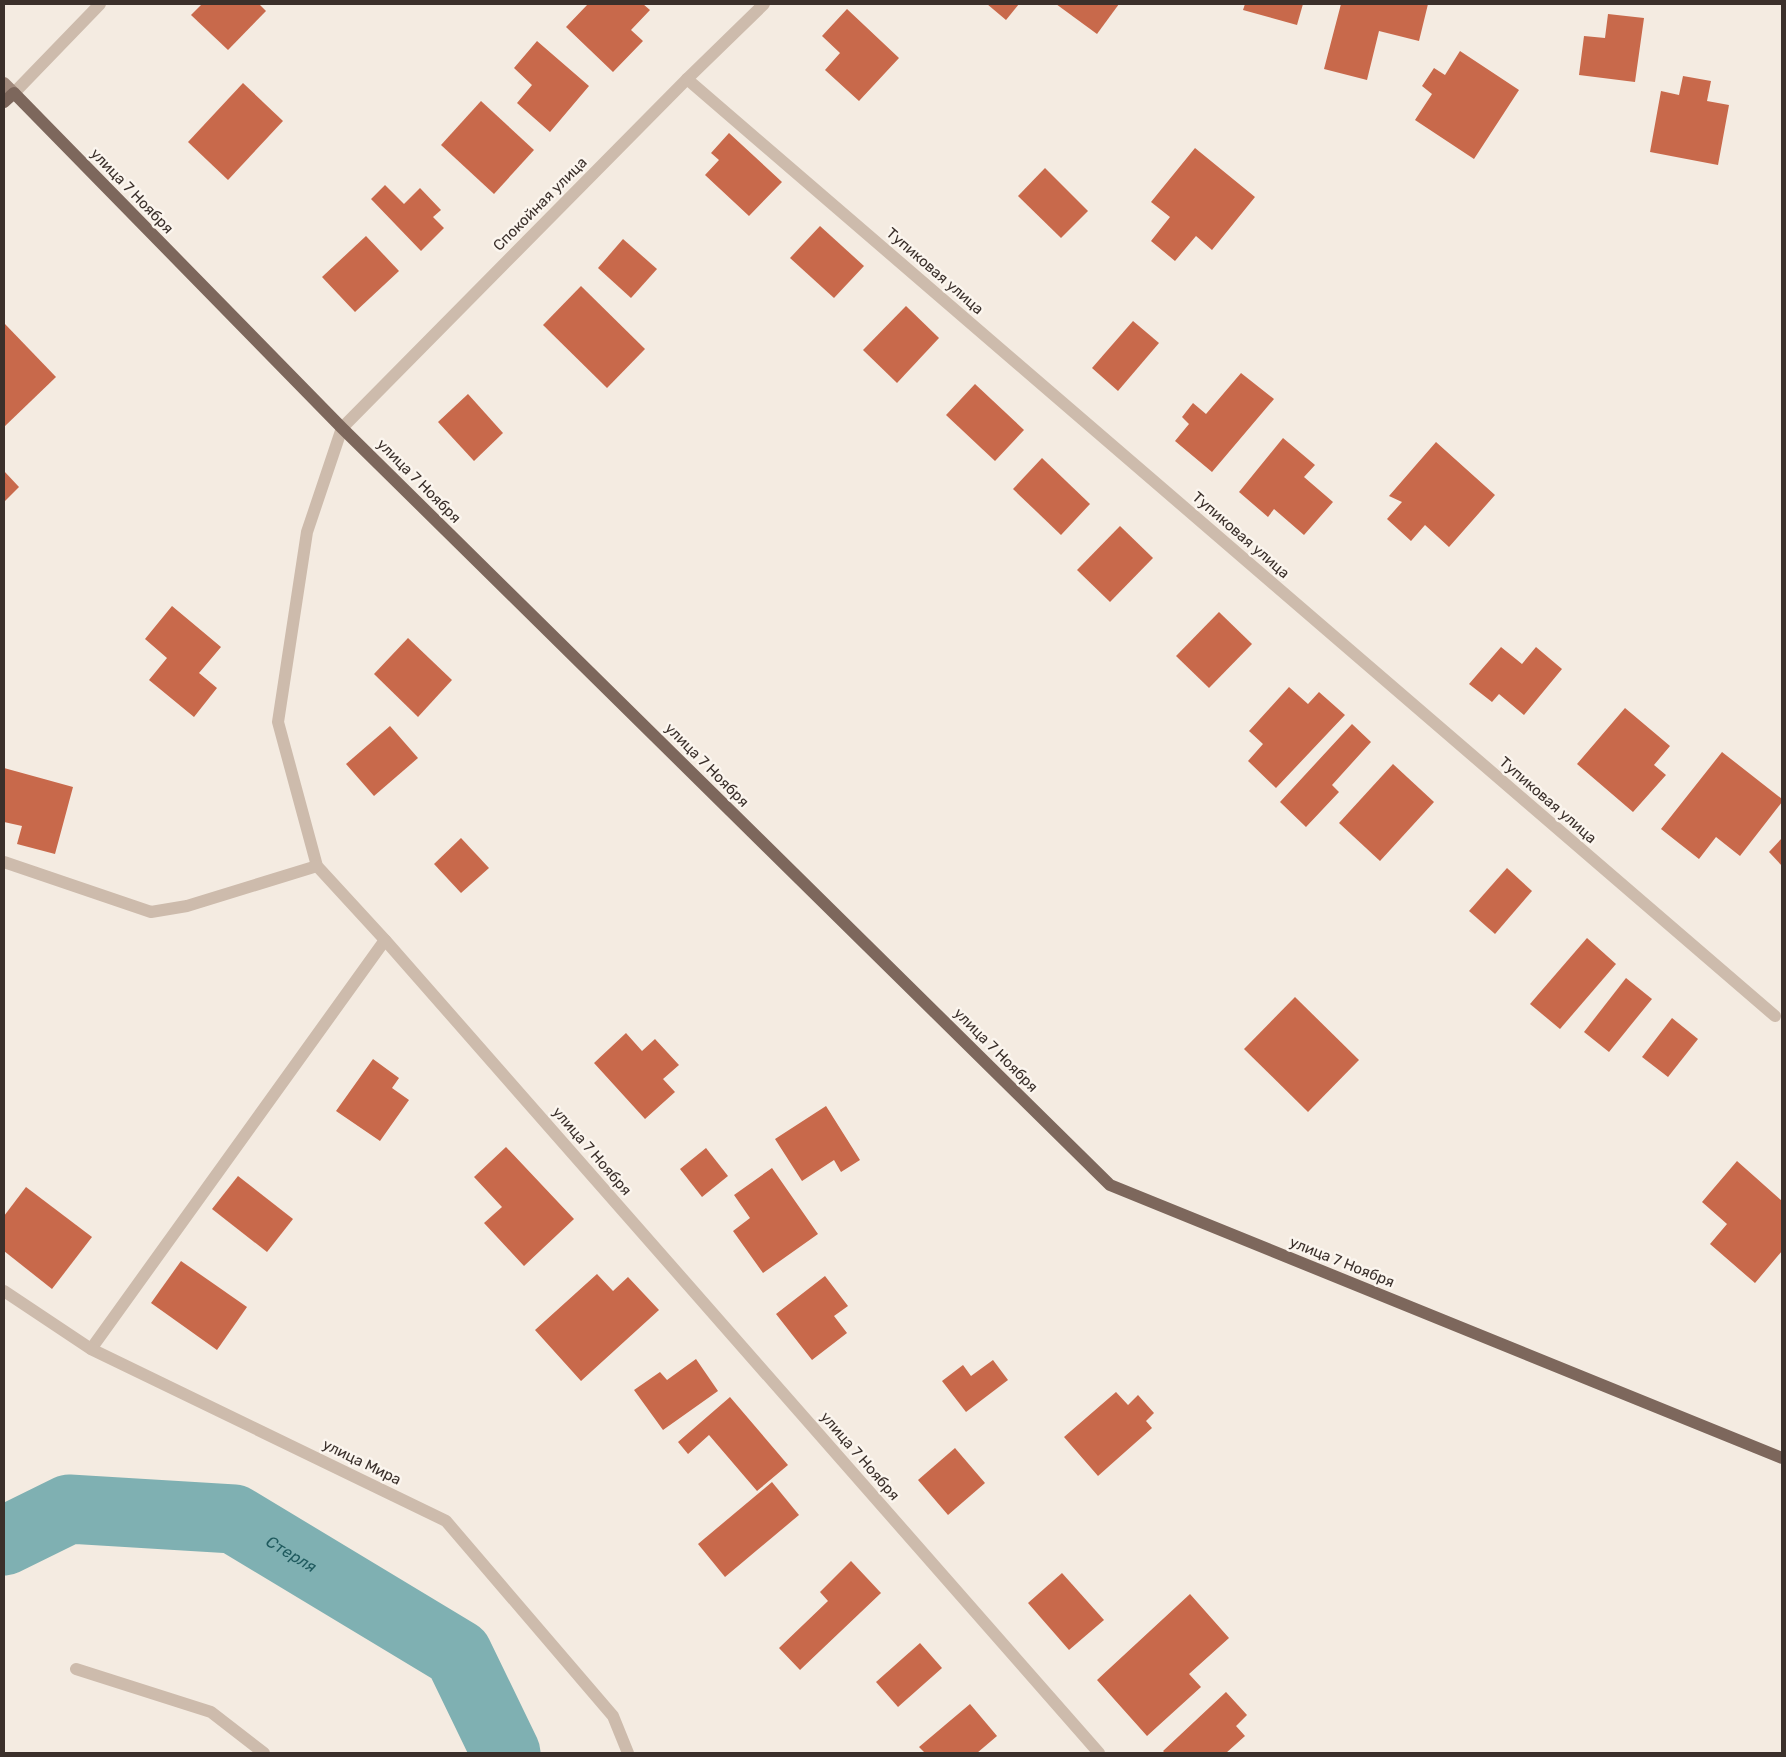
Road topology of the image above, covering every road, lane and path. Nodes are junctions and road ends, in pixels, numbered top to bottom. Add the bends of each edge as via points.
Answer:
1 (100, 4) edge
2 (764, 4) edge
3 (687, 79) junction
4 (4, 83) edge
5 (14, 93) junction
6 (4, 102) edge
7 (342, 428) junction
8 (4, 862) edge
9 (317, 866) junction
10 (385, 940) junction
11 (1775, 1016) dead end
12 (4, 1291) edge
13 (91, 1349) junction
14 (1782, 1458) edge
15 (76, 1669) dead end
16 (264, 1753) edge
17 (628, 1753) edge
18 (1099, 1753) edge

1 - 5 street
2 - 3 street, Спокойная улица
3 - 7 street, Спокойная улица
3 - 11 street, Тупиковая улица
4 - 5 main road, улица 7 Ноября
5 - 6 main road
5 - 7 main road, улица 7 Ноября
7 - 9 street, улица 7 Ноября via 307,532 278,722
7 - 14 main road, улица 7 Ноября via 1110,1185
8 - 9 street via 152,912 186,906
9 - 10 street, улица 7 Ноября
10 - 13 street
10 - 18 street, улица 7 Ноября
12 - 13 street, улица Мира
13 - 17 street, улица Мира via 446,1521 613,1716
15 - 16 street via 211,1712

